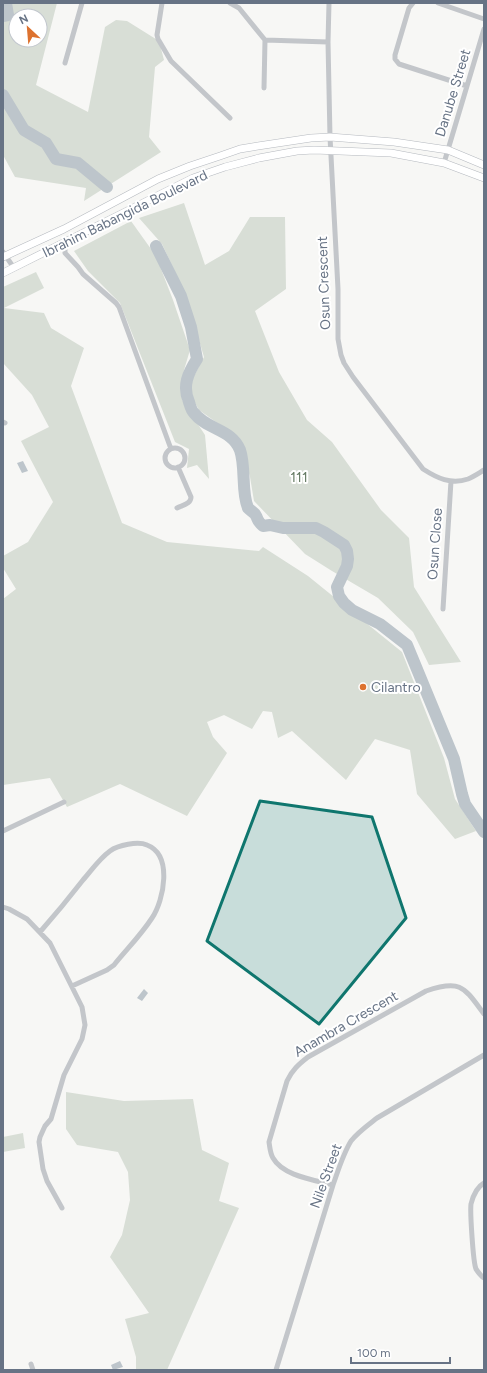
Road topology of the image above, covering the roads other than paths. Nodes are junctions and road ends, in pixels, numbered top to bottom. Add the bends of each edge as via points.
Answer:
1 (82, 3) edge
2 (162, 3) edge
3 (230, 3) edge
4 (329, 3) edge
5 (413, 3) edge
6 (438, 3) edge
7 (484, 19) edge
8 (484, 29) edge
9 (265, 40) junction
10 (328, 42) junction
11 (65, 63) dead end
12 (467, 86) junction
13 (264, 88) dead end
14 (230, 118) dead end
15 (330, 137) junction
16 (331, 150) junction
17 (448, 150) junction
18 (444, 163) junction
19 (484, 165) edge
20 (484, 178) edge
21 (65, 242) junction
22 (4, 255) edge
23 (14, 268) junction
24 (3, 273) edge
25 (171, 449) junction
26 (178, 467) junction
27 (484, 470) edge
28 (451, 481) junction
29 (177, 508) dead end
30 (443, 609) dead end
31 (64, 802) dead end
32 (3, 831) edge
33 (3, 907) edge
34 (40, 932) junction
35 (72, 986) junction
36 (484, 1014) edge
37 (484, 1056) edge
38 (484, 1183) edge
39 (333, 1185) junction
40 (62, 1208) dead end
41 (484, 1278) edge
42 (276, 1370) edge

1 - 11 street
2 - 14 street via 158,39 172,61
3 - 9 street via 239,8
4 - 10 street, Osun Crescent
5 - 12 street via 409,8 395,59 399,64
6 - 7 street
8 - 12 street, Danube Street
9 - 10 street
9 - 13 street
10 - 15 street, Osun Crescent
12 - 17 street, Danube Street
15 - 16 street, Osun Crescent
15 - 17 street, Ibrahim Babangida Boulevard via 394,142
15 - 22 street, Ibrahim Babangida Boulevard via 240,149 190,166 158,179 64,229
16 - 18 street, Ibrahim Babangida Boulevard via 391,153
16 - 21 street, Ibrahim Babangida Boulevard via 297,151 225,166 163,192
16 - 28 street, Osun Crescent via 338,339 341,355 353,377 423,469 436,477
17 - 18 street, Danube Street
17 - 19 street, Ibrahim Babangida Boulevard
18 - 20 street, Ibrahim Babangida Boulevard
21 - 23 street, Ibrahim Babangida Boulevard
21 - 25 street via 66,253 83,274 119,307
22 - 23 street
23 - 24 street, Ibrahim Babangida Boulevard
25 - 26 street via 166,454 166,463
25 - 26 street via 177,448 184,454 184,461
26 - 29 street via 191,500
27 - 28 street, Osun Crescent via 468,479
28 - 30 street, Osun Close
31 - 32 street
33 - 34 street via 27,919
34 - 35 street via 50,943
34 - 35 street via 110,850 128,844 144,844 153,847 157,852 164,872 162,894 152,917 114,965
35 - 40 street via 82,1007 85,1026 82,1039 64,1075 50,1119 39,1142 47,1181
36 - 39 street, Anambra Crescent via 468,993 456,986 441,986 426,991 296,1066 287,1081 269,1142 270,1150 273,1159 291,1173
37 - 39 street, Nile Street via 364,1128 351,1141
38 - 41 street via 474,1195 471,1206 474,1259 476,1268
39 - 42 street, Nile Street

